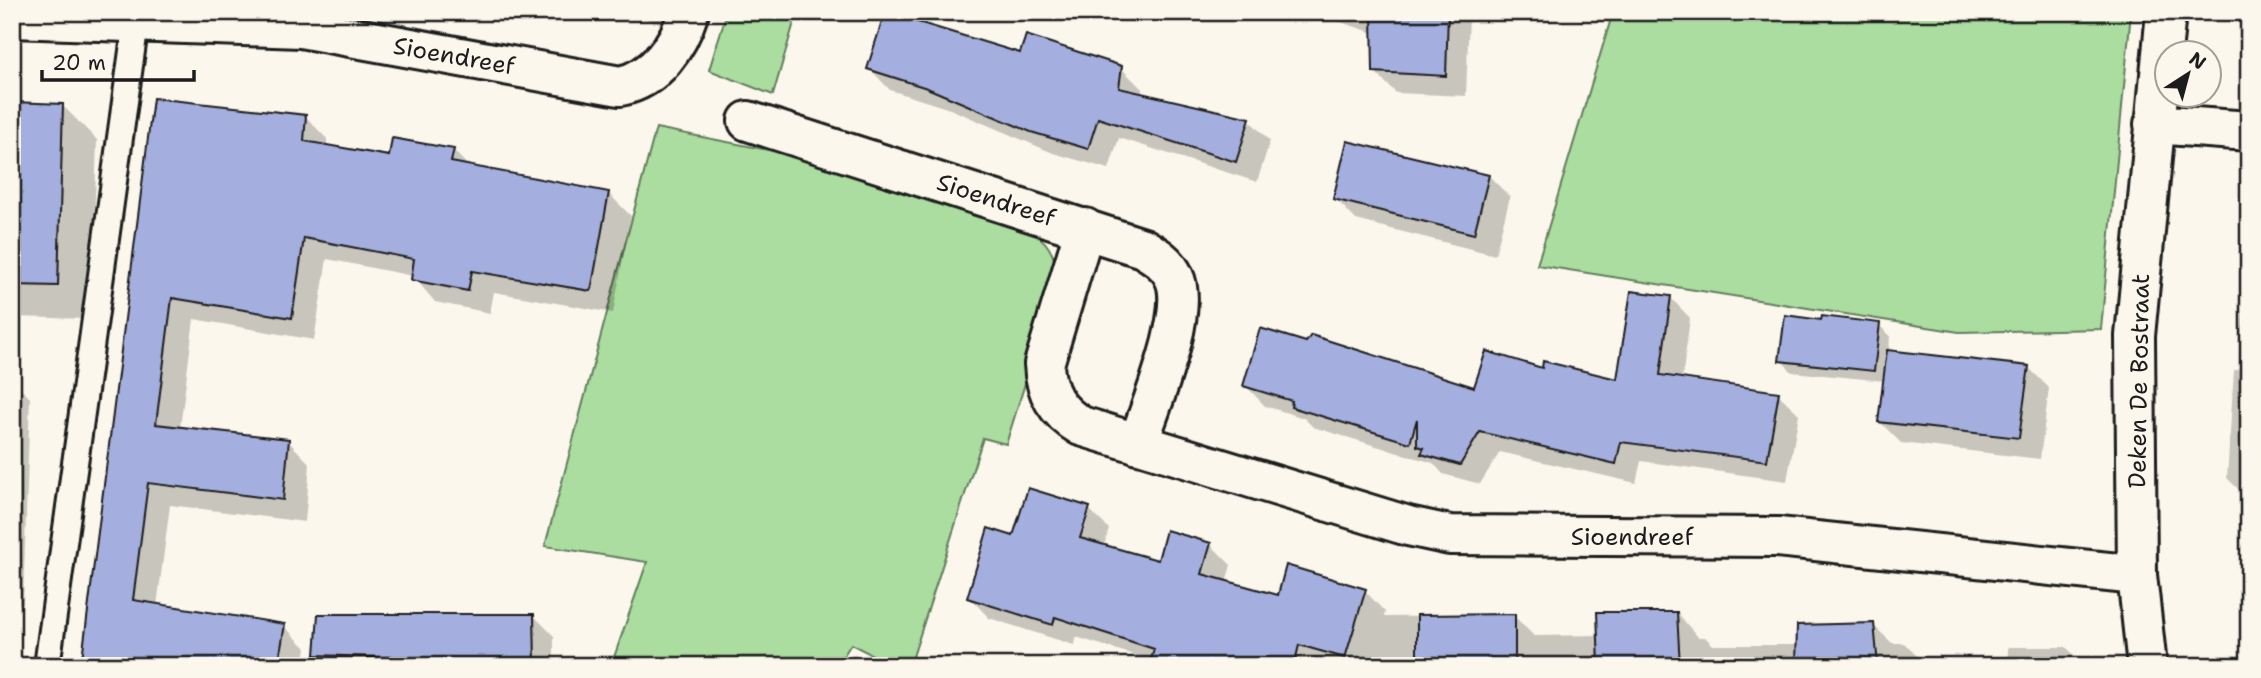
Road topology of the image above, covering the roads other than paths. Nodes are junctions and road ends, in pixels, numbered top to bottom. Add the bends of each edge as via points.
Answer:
1 (690, 12) edge
2 (2166, 12) edge
3 (12, 18) edge
4 (207, 18) edge
5 (136, 22) junction
6 (748, 121) dead end
7 (2154, 124) junction
8 (2249, 131) edge
9 (1085, 228) junction
10 (1138, 444) junction
11 (2137, 575) junction
12 (47, 666) edge
13 (2147, 666) edge

1 - 4 street, Sioendreef via 675,45 655,69 620,86 301,28
2 - 7 street, Deken De Bostraat
3 - 5 street, Sioendreef
4 - 5 street, Sioendreef
5 - 12 lane
6 - 9 street, Sioendreef
7 - 8 street
7 - 11 street, Deken De Bostraat via 2135,336
9 - 10 street, Sioendreef via 1046,354 1046,385 1055,405 1072,421
9 - 10 street, Sioendreef via 1152,253 1168,267 1178,285 1178,319
10 - 11 street, Sioendreef via 1450,535 1778,537
11 - 13 street, Deken De Bostraat

